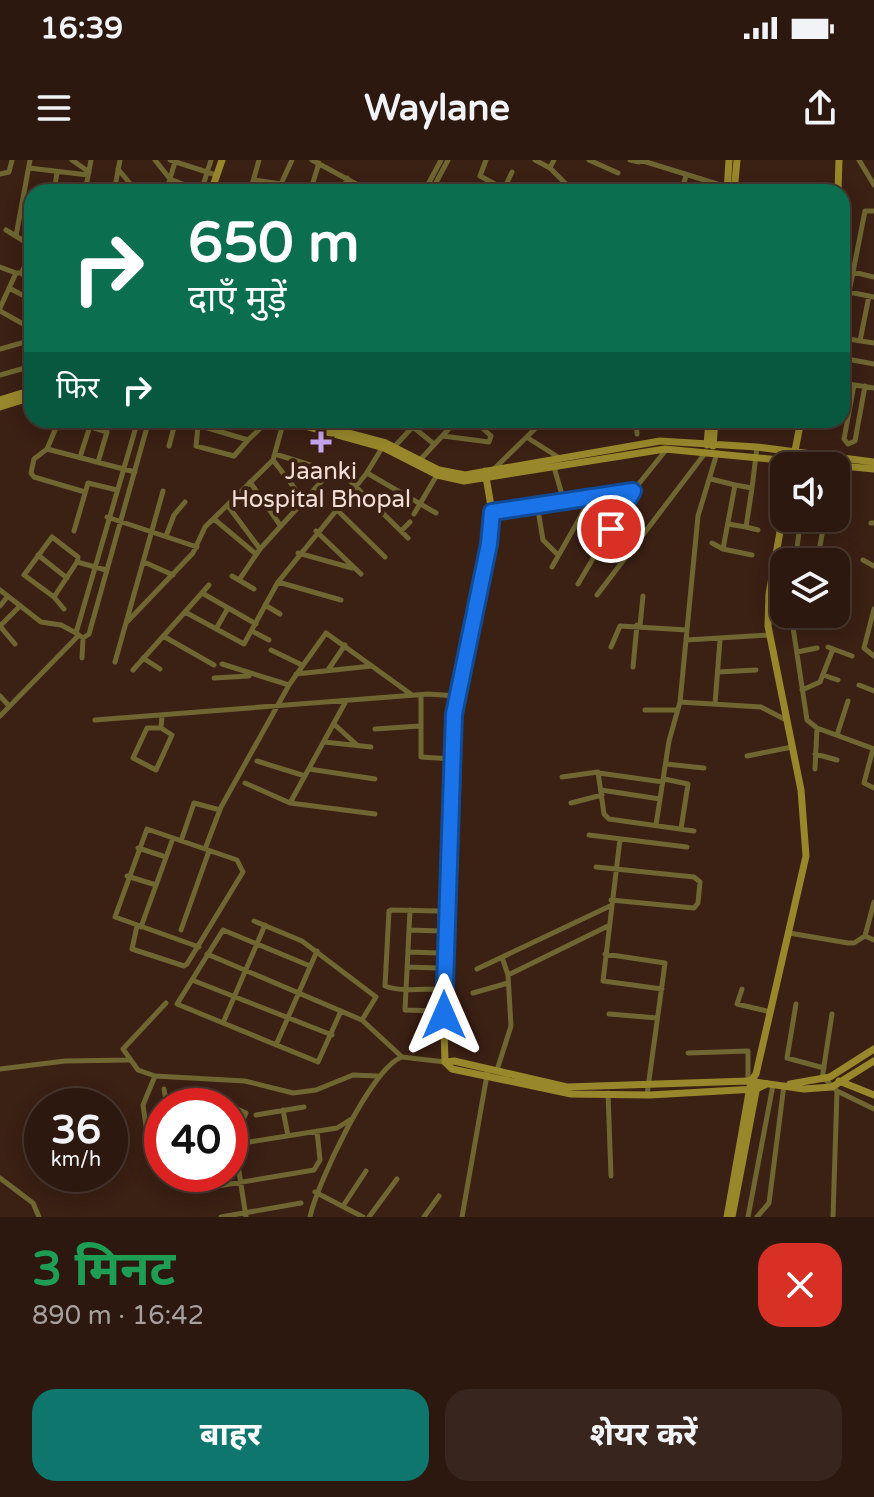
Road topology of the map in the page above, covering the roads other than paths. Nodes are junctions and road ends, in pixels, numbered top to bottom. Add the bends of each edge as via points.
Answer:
1 (12, 160) edge
2 (30, 160) edge
3 (72, 160) edge
4 (91, 160) edge
5 (120, 160) edge
6 (155, 160) edge
7 (196, 160) edge
8 (211, 160) edge
9 (222, 160) edge
10 (259, 160) edge
11 (292, 160) edge
12 (312, 160) edge
13 (441, 160) edge
14 (448, 160) edge
15 (486, 160) edge
16 (535, 160) edge
17 (554, 160) edge
18 (589, 160) edge
19 (614, 160) edge
20 (630, 160) edge
21 (729, 160) edge
22 (737, 160) edge
23 (839, 160) edge
24 (859, 160) edge
25 (173, 161) edge
26 (640, 161) edge
27 (320, 162) edge
28 (29, 168) junction
29 (193, 168) junction
30 (550, 168) junction
31 (118, 169) junction
32 (609, 169) junction
33 (57, 172) junction
34 (512, 172) dead end
35 (207, 173) junction
36 (618, 173) dead end
37 (0, 174) edge
38 (88, 174) junction
39 (216, 175) junction
40 (686, 176) junction
41 (871, 176) edge
42 (347, 177) junction
43 (170, 179) junction
44 (254, 180) junction
45 (26, 184) edge
46 (55, 184) edge
47 (86, 184) edge
48 (115, 184) edge
49 (130, 184) edge
50 (168, 184) edge
51 (182, 184) edge
52 (204, 184) edge
53 (213, 184) edge
54 (253, 184) edge
55 (313, 184) edge
56 (345, 184) edge
57 (358, 184) edge
58 (428, 184) edge
59 (437, 184) edge
60 (496, 184) edge
61 (509, 184) edge
62 (566, 184) edge
63 (684, 184) edge
64 (711, 184) edge
65 (730, 184) edge
66 (731, 184) edge
67 (838, 184) edge
68 (874, 185) edge
69 (24, 194) edge
70 (874, 211) edge
71 (6, 230) dead end
72 (16, 236) junction
73 (24, 241) edge
74 (24, 265) edge
75 (0, 267) edge
76 (853, 272) junction
77 (18, 273) junction
78 (24, 277) edge
79 (874, 277) edge
80 (850, 287) edge
81 (9, 288) junction
82 (850, 292) edge
83 (24, 296) edge
84 (871, 296) edge
85 (0, 309) edge
86 (24, 325) edge
87 (850, 339) edge
88 (860, 341) junction
89 (24, 342) edge
90 (874, 343) edge
91 (0, 349) edge
92 (850, 360) edge
93 (874, 364) edge
94 (24, 368) edge
95 (0, 375) edge
96 (850, 384) edge
97 (854, 385) junction
98 (865, 386) junction
99 (874, 388) edge
100 (24, 392) edge
101 (0, 400) edge
102 (24, 400) edge
103 (0, 407) edge
104 (850, 407) edge
105 (55, 428) edge
106 (89, 428) edge
107 (96, 428) edge
108 (136, 428) edge
109 (147, 428) edge
110 (175, 428) edge
111 (198, 428) edge
112 (205, 428) edge
113 (261, 428) edge
114 (282, 428) edge
115 (412, 428) edge
116 (414, 428) edge
117 (450, 428) edge
118 (482, 428) edge
119 (537, 428) edge
120 (637, 428) edge
121 (710, 428) edge
122 (714, 428) edge
123 (800, 428) edge
124 (846, 428) edge
125 (333, 430) edge
126 (637, 434) dead end
127 (443, 436) junction
128 (528, 438) junction
129 (248, 440) junction
130 (434, 444) junction
131 (848, 444) junction
132 (169, 446) dead end
133 (395, 446) junction
134 (757, 447) junction
135 (382, 448) junction
136 (711, 448) junction
137 (47, 449) junction
138 (666, 449) junction
139 (772, 452) edge
140 (795, 452) edge
141 (847, 452) edge
142 (80, 457) junction
143 (274, 457) junction
144 (558, 457) junction
145 (757, 458) junction
146 (770, 458) edge
147 (850, 458) edge
148 (420, 460) junction
149 (98, 462) junction
150 (874, 462) edge
151 (554, 467) junction
152 (850, 467) edge
153 (124, 469) junction
154 (874, 469) edge
155 (331, 471) junction
156 (135, 472) junction
157 (489, 472) junction
158 (367, 473) junction
159 (339, 474) dead end
160 (437, 475) junction
161 (346, 477) dead end
162 (711, 479) junction
163 (250, 482) junction
164 (735, 485) junction
165 (355, 487) junction
166 (752, 488) junction
167 (117, 490) junction
168 (163, 491) dead end
169 (633, 491) junction
170 (85, 492) junction
171 (591, 498) junction
172 (303, 499) junction
173 (185, 502) dead end
174 (564, 502) junction
175 (420, 504) junction
176 (537, 504) junction
177 (228, 506) junction
178 (336, 509) junction
179 (492, 512) junction
180 (436, 513) dead end
181 (414, 514) dead end
182 (107, 517) junction
183 (214, 519) junction
184 (121, 521) junction
185 (410, 522) dead end
186 (728, 524) junction
187 (280, 525) junction
188 (746, 527) junction
189 (152, 530) junction
190 (758, 530) dead end
191 (74, 531) dead end
192 (316, 531) junction
193 (401, 531) junction
194 (780, 532) edge
195 (823, 532) edge
196 (166, 536) junction
197 (408, 538) dead end
198 (712, 543) dead end
199 (197, 547) junction
200 (820, 548) edge
201 (723, 549) junction
202 (258, 551) junction
203 (298, 553) junction
204 (38, 555) junction
205 (558, 555) junction
206 (752, 555) dead end
207 (385, 557) dead end
208 (863, 560) dead end
209 (77, 562) junction
210 (144, 562) junction
211 (874, 566) edge
212 (552, 567) dead end
213 (96, 568) junction
214 (353, 568) junction
215 (106, 570) junction
216 (361, 574) dead end
217 (173, 575) junction
218 (232, 576) dead end
219 (67, 578) junction
220 (239, 580) junction
221 (278, 582) junction
222 (578, 584) dead end
223 (209, 585) dead end
224 (254, 589) dead end
225 (0, 590) edge
226 (202, 593) junction
227 (597, 595) dead end
228 (8, 596) junction
229 (643, 596) dead end
230 (54, 597) junction
231 (87, 599) junction
232 (341, 600) dead end
233 (99, 602) junction
234 (265, 605) junction
235 (0, 606) edge
236 (20, 606) junction
237 (228, 608) junction
238 (64, 609) dead end
239 (874, 609) edge
240 (185, 612) junction
241 (280, 614) dead end
242 (126, 623) junction
243 (256, 624) junction
244 (0, 626) edge
245 (638, 626) junction
246 (793, 628) edge
247 (216, 629) junction
248 (687, 630) junction
249 (252, 631) junction
250 (770, 635) junction
251 (79, 636) junction
252 (163, 636) junction
253 (269, 640) dead end
254 (686, 640) junction
255 (720, 640) junction
256 (15, 644) dead end
257 (345, 645) junction
258 (611, 647) dead end
259 (817, 648) dead end
260 (271, 650) dead end
261 (797, 652) junction
262 (852, 656) dead end
263 (874, 656) edge
264 (82, 658) dead end
265 (143, 658) junction
266 (115, 662) dead end
267 (222, 664) dead end
268 (214, 665) dead end
269 (302, 665) junction
270 (373, 666) junction
271 (633, 667) dead end
272 (160, 669) dead end
273 (133, 670) dead end
274 (756, 670) dead end
275 (327, 671) junction
276 (718, 672) junction
277 (296, 674) junction
278 (823, 675) junction
279 (255, 676) junction
280 (214, 678) dead end
281 (838, 680) dead end
282 (289, 685) junction
283 (859, 685) dead end
284 (802, 690) junction
285 (874, 691) edge
286 (421, 695) junction
287 (0, 696) edge
288 (413, 696) junction
289 (457, 696) junction
290 (346, 701) junction
291 (848, 701) dead end
292 (680, 702) junction
293 (715, 704) junction
294 (9, 706) junction
295 (278, 706) junction
296 (645, 710) dead end
297 (677, 710) junction
298 (1, 713) edge
299 (162, 716) junction
300 (95, 720) dead end
301 (786, 720) junction
302 (334, 724) junction
303 (420, 726) junction
304 (161, 728) junction
305 (817, 728) junction
306 (375, 729) dead end
307 (837, 735) junction
308 (874, 740) edge
309 (324, 742) junction
310 (358, 745) junction
311 (371, 747) dead end
312 (792, 747) junction
313 (873, 749) edge
314 (815, 753) junction
315 (747, 756) dead end
316 (453, 759) junction
317 (837, 760) dead end
318 (257, 761) dead end
319 (666, 764) junction
320 (704, 768) dead end
321 (309, 769) junction
322 (815, 769) dead end
323 (599, 773) junction
324 (305, 776) junction
325 (562, 777) dead end
326 (375, 779) dead end
327 (664, 780) junction
328 (245, 783) dead end
329 (874, 788) edge
330 (601, 792) junction
331 (660, 799) junction
332 (290, 803) junction
333 (571, 803) dead end
334 (220, 810) junction
335 (375, 814) dead end
336 (656, 825) junction
337 (681, 829) junction
338 (694, 831) dead end
339 (589, 835) dead end
340 (173, 838) junction
341 (620, 839) junction
342 (181, 841) junction
343 (687, 847) dead end
344 (138, 848) junction
345 (207, 850) junction
346 (166, 857) junction
347 (596, 867) dead end
348 (616, 869) junction
349 (127, 876) junction
350 (156, 885) junction
351 (874, 902) edge
352 (611, 903) junction
353 (410, 910) junction
354 (254, 921) dead end
355 (265, 925) junction
356 (608, 926) junction
357 (139, 927) junction
358 (181, 930) dead end
359 (409, 930) junction
360 (440, 931) junction
361 (792, 933) junction
362 (865, 936) junction
363 (874, 940) edge
364 (256, 944) junction
365 (199, 947) junction
366 (317, 951) junction
367 (408, 952) junction
368 (439, 953) junction
369 (207, 954) junction
370 (605, 954) junction
371 (502, 957) junction
372 (441, 963) junction
373 (310, 966) junction
374 (407, 967) junction
375 (477, 969) dead end
376 (245, 970) junction
377 (508, 975) junction
378 (192, 980) junction
379 (508, 983) junction
380 (406, 989) junction
381 (438, 989) junction
382 (662, 989) junction
383 (742, 989) dead end
384 (298, 993) junction
385 (473, 993) dead end
386 (234, 997) junction
387 (166, 1003) dead end
388 (796, 1004) dead end
389 (341, 1011) junction
390 (772, 1012) junction
391 (609, 1014) dead end
392 (832, 1014) dead end
393 (288, 1018) junction
394 (657, 1018) junction
395 (362, 1020) junction
396 (223, 1024) junction
397 (332, 1035) junction
398 (276, 1045) junction
399 (874, 1049) edge
400 (688, 1053) dead end
401 (402, 1057) junction
402 (130, 1061) junction
403 (874, 1061) edge
404 (445, 1062) junction
405 (824, 1068) junction
406 (0, 1069) edge
407 (490, 1072) junction
408 (155, 1076) junction
409 (377, 1076) junction
410 (825, 1079) junction
411 (753, 1082) junction
412 (842, 1082) junction
413 (770, 1084) junction
414 (786, 1084) junction
415 (150, 1088) edge
416 (834, 1089) junction
417 (647, 1091) junction
418 (608, 1092) junction
419 (871, 1092) edge
420 (304, 1107) dead end
421 (874, 1109) edge
422 (283, 1110) junction
423 (256, 1115) dead end
424 (357, 1116) junction
425 (317, 1131) junction
426 (288, 1136) junction
427 (248, 1140) edge
428 (366, 1171) dead end
429 (611, 1176) dead end
430 (0, 1178) edge
431 (397, 1179) dead end
432 (248, 1183) edge
433 (242, 1192) edge
434 (315, 1192) junction
435 (439, 1196) dead end
436 (301, 1203) dead end
437 (343, 1206) junction
438 (276, 1208) junction
439 (246, 1215) edge
440 (39, 1217) edge
441 (221, 1217) edge
442 (277, 1217) edge
443 (310, 1217) edge
444 (366, 1217) edge
445 (424, 1217) edge
446 (462, 1217) edge
447 (729, 1217) edge
448 (748, 1217) edge
449 (757, 1217) edge
450 (833, 1217) edge

1 - 37 street via 9,172
2 - 28 street
3 - 38 street
4 - 38 street
5 - 31 street
6 - 43 street
7 - 29 street
8 - 35 street
9 - 39 street
10 - 44 street
11 - 44 street via 281,184
12 - 27 street
13 - 58 street
14 - 59 street
15 - 60 street via 479,175
16 - 30 street
17 - 30 street
18 - 32 street
19 - 32 street
20 - 26 street
21 - 65 street
22 - 66 street
23 - 67 street
24 - 41 street
25 - 29 street
25 - 43 street
26 - 40 street
27 - 42 street
27 - 55 street
28 - 33 street
28 - 45 street
29 - 35 street
30 - 62 street
31 - 48 street
31 - 49 street
32 - 36 street
33 - 38 street
33 - 46 street
34 - 61 street
35 - 39 street
35 - 52 street
38 - 47 street
39 - 53 street
40 - 63 street
40 - 64 street
41 - 68 street
42 - 56 street
42 - 57 street
43 - 50 street
43 - 51 street
44 - 54 street
69 - 72 street
70 - 76 street via 865,211
71 - 72 street
72 - 73 street
74 - 77 street
75 - 77 street
76 - 79 street
76 - 80 street
77 - 78 street
77 - 81 street
81 - 83 street
81 - 85 street
82 - 84 street
84 - 88 street
85 - 86 street
87 - 88 street
88 - 90 street
89 - 91 street
92 - 93 street
94 - 95 street
96 - 97 street
97 - 98 street
97 - 104 street
98 - 99 street
98 - 131 street via 855,441
100 - 101 street
102 - 103 street
105 - 137 street
106 - 142 street
107 - 149 street via 107,432
108 - 153 street
109 - 156 street
110 - 132 street
111 - 129 street via 196,446 234,456
112 - 129 street
113 - 129 street
114 - 143 street
115 - 133 street
116 - 130 street
117 - 127 street
118 - 127 street via 491,436 489,442
119 - 128 street
120 - 126 street
121 - 136 street
122 - 136 street
123 - 140 street
124 - 131 street
125 - 133 street
125 - 135 street
127 - 130 street
128 - 144 street
128 - 157 street
130 - 148 street
131 - 141 street
133 - 148 street
134 - 136 street
134 - 139 street
134 - 145 street
135 - 158 street
135 - 160 street
136 - 138 street
136 - 144 street via 660,441
136 - 145 street
136 - 162 street
136 - 227 street
137 - 142 street
137 - 170 street via 34,459 34,477
138 - 151 street
138 - 169 street
142 - 149 street
143 - 155 street
143 - 163 street
143 - 172 street
144 - 157 street
145 - 146 street
145 - 166 street
147 - 150 street
148 - 157 street via 453,474
149 - 153 street
151 - 157 street
151 - 174 street
152 - 154 street
153 - 156 street
153 - 167 street
155 - 159 street
155 - 172 street
156 - 184 street
157 - 160 street via 464,481
157 - 179 street
158 - 165 street
158 - 175 street
160 - 175 street
161 - 165 street
162 - 164 street
162 - 248 street via 698,516
163 - 177 street
163 - 187 street
164 - 166 street
164 - 186 street
165 - 178 street
165 - 193 street
166 - 188 street
167 - 170 street via 92,482
167 - 182 street
168 - 189 street
169 - 171 street
169 - 222 street
170 - 191 street
171 - 174 street
171 - 205 street
172 - 187 street
173 - 196 street
174 - 176 street
175 - 180 street
175 - 181 street
176 - 179 street
176 - 205 street via 543,540
177 - 183 street
177 - 202 street
178 - 192 street
178 - 207 street
179 - 289 street
182 - 184 street
182 - 213 street
183 - 199 street
183 - 202 street
184 - 189 street
184 - 215 street
185 - 193 street
186 - 188 street
186 - 201 street
187 - 202 street
188 - 190 street
189 - 196 street
189 - 210 street
192 - 203 street
192 - 214 street
193 - 197 street
194 - 250 street via 769,594
195 - 200 street
196 - 199 street
198 - 201 street
199 - 217 street
201 - 206 street
202 - 220 street
203 - 214 street
203 - 221 street
204 - 209 street via 54,537 78,557
204 - 219 street
204 - 230 street via 24,575
205 - 212 street
208 - 211 street
209 - 213 street
209 - 219 street
210 - 217 street
210 - 242 street
213 - 215 street
213 - 231 street
214 - 216 street
215 - 233 street
217 - 242 street
218 - 220 street
219 - 230 street
220 - 224 street
221 - 232 street
221 - 234 street
223 - 226 street
225 - 228 street
226 - 237 street
226 - 240 street
228 - 235 street
228 - 236 street
229 - 245 street
230 - 238 street
231 - 233 street
231 - 251 street
233 - 251 street via 89,634
234 - 241 street
234 - 243 street
236 - 244 street
236 - 251 street via 41,622 61,625
237 - 243 street
237 - 247 street
239 - 263 street via 864,648
240 - 247 street
240 - 252 street
242 - 266 street
243 - 249 street
244 - 256 street
245 - 248 street
245 - 258 street via 617,627
245 - 271 street
246 - 261 street
247 - 249 street via 243,644
248 - 254 street
249 - 253 street
250 - 255 street
250 - 301 street
251 - 264 street
251 - 294 street
252 - 265 street
252 - 268 street
254 - 255 street
254 - 292 street
255 - 276 street
257 - 269 street via 326,633
257 - 270 street
257 - 275 street
259 - 261 street
260 - 269 street
261 - 284 street
262 - 278 street via 830,648
265 - 272 street
265 - 273 street
267 - 279 street
269 - 277 street
270 - 275 street
270 - 288 street
274 - 276 street
275 - 277 street
276 - 293 street
277 - 282 street
278 - 281 street
278 - 284 street via 818,684
279 - 280 street
279 - 282 street
282 - 295 street
283 - 285 street
284 - 305 street via 807,720
286 - 288 street
286 - 289 street
286 - 303 street
287 - 294 street
288 - 290 street
289 - 316 street
290 - 295 street
290 - 302 street
291 - 307 street
292 - 293 street
292 - 297 street
293 - 301 street via 761,707
294 - 298 street
295 - 299 street
295 - 334 street
296 - 297 street
297 - 319 street
299 - 300 street
299 - 304 street
301 - 312 street
302 - 309 street
302 - 310 street
303 - 306 street
303 - 316 street via 421,757
304 - 304 street via 173,734 156,770 134,761 147,728
305 - 307 street
305 - 314 street
307 - 313 street
308 - 313 street
309 - 310 street
309 - 321 street
310 - 311 street
312 - 315 street
312 - 361 street via 806,856
313 - 329 street via 864,783
314 - 317 street
314 - 322 street
316 - 372 street
318 - 324 street
319 - 320 street
319 - 327 street
321 - 324 street
321 - 326 street
323 - 325 street
323 - 327 street
323 - 330 street
324 - 332 street
327 - 331 street
327 - 337 street via 688,783
328 - 332 street
330 - 331 street
330 - 333 street
330 - 336 street via 606,818
331 - 336 street
332 - 335 street
334 - 342 street via 194,803
334 - 345 street
336 - 337 street
337 - 338 street
339 - 341 street
340 - 342 street
340 - 344 street via 145,829
340 - 346 street
341 - 343 street
341 - 348 street
342 - 345 street
344 - 346 street
344 - 349 street
345 - 358 street
345 - 365 street via 237,860 243,872
346 - 350 street
347 - 348 street
348 - 352 street
348 - 352 street via 697,877 698,903 694,908
349 - 350 street
349 - 357 street via 115,917
350 - 357 street
351 - 362 street
352 - 356 street
352 - 371 street
353 - 359 street
353 - 360 street via 439,911
353 - 380 street via 387,914 385,986
354 - 355 street
355 - 364 street
355 - 366 street
356 - 370 street
356 - 377 street
357 - 365 street
357 - 365 street via 132,949 176,965 187,964
359 - 360 street
359 - 367 street
360 - 368 street
361 - 362 street via 854,943
361 - 390 street
362 - 363 street
364 - 369 street via 223,930
364 - 373 street
364 - 376 street
366 - 373 street
366 - 395 street via 376,997
367 - 368 street
367 - 374 street
368 - 372 street
369 - 376 street
369 - 378 street
370 - 382 street via 663,962
370 - 382 street via 605,983
371 - 375 street
371 - 377 street
372 - 374 street
372 - 381 street
372 - 404 street
373 - 384 street
374 - 380 street
376 - 384 street
376 - 386 street
377 - 379 street
378 - 386 street
378 - 396 street via 177,1004
379 - 385 street
379 - 407 street via 511,1026
380 - 381 street
380 - 381 street via 406,1011 435,1013
382 - 394 street
383 - 390 street via 737,1004
384 - 389 street
384 - 393 street
386 - 393 street
386 - 396 street
387 - 402 street via 125,1044
388 - 405 street via 787,1058
389 - 395 street
389 - 397 street
390 - 411 street
391 - 394 street
392 - 405 street
393 - 397 street
393 - 398 street
394 - 417 street
395 - 401 street
396 - 398 street
397 - 398 street via 320,1062
399 - 410 street
400 - 411 street via 748,1051
401 - 404 street
401 - 409 street
402 - 406 street
402 - 408 street
403 - 412 street
404 - 407 street
405 - 410 street
407 - 418 street
407 - 418 street via 561,1093
407 - 446 street
408 - 409 street via 245,1081 293,1093 353,1075
408 - 415 street
409 - 424 street
410 - 412 street
410 - 414 street
410 - 416 street
411 - 413 street
411 - 417 street
411 - 447 street
412 - 416 street
412 - 419 street
413 - 414 street
413 - 448 street
414 - 416 street
414 - 449 street via 769,1203
416 - 421 street
416 - 450 street
417 - 418 street
418 - 429 street
420 - 422 street
422 - 423 street
422 - 426 street
424 - 425 street via 337,1128
424 - 434 street
425 - 426 street
425 - 432 street via 320,1160 314,1170
426 - 427 street
428 - 437 street
430 - 440 street via 33,1203
431 - 444 street
433 - 439 street
434 - 437 street
434 - 443 street
435 - 445 street
436 - 438 street
437 - 444 street
438 - 439 street
438 - 442 street
439 - 441 street

